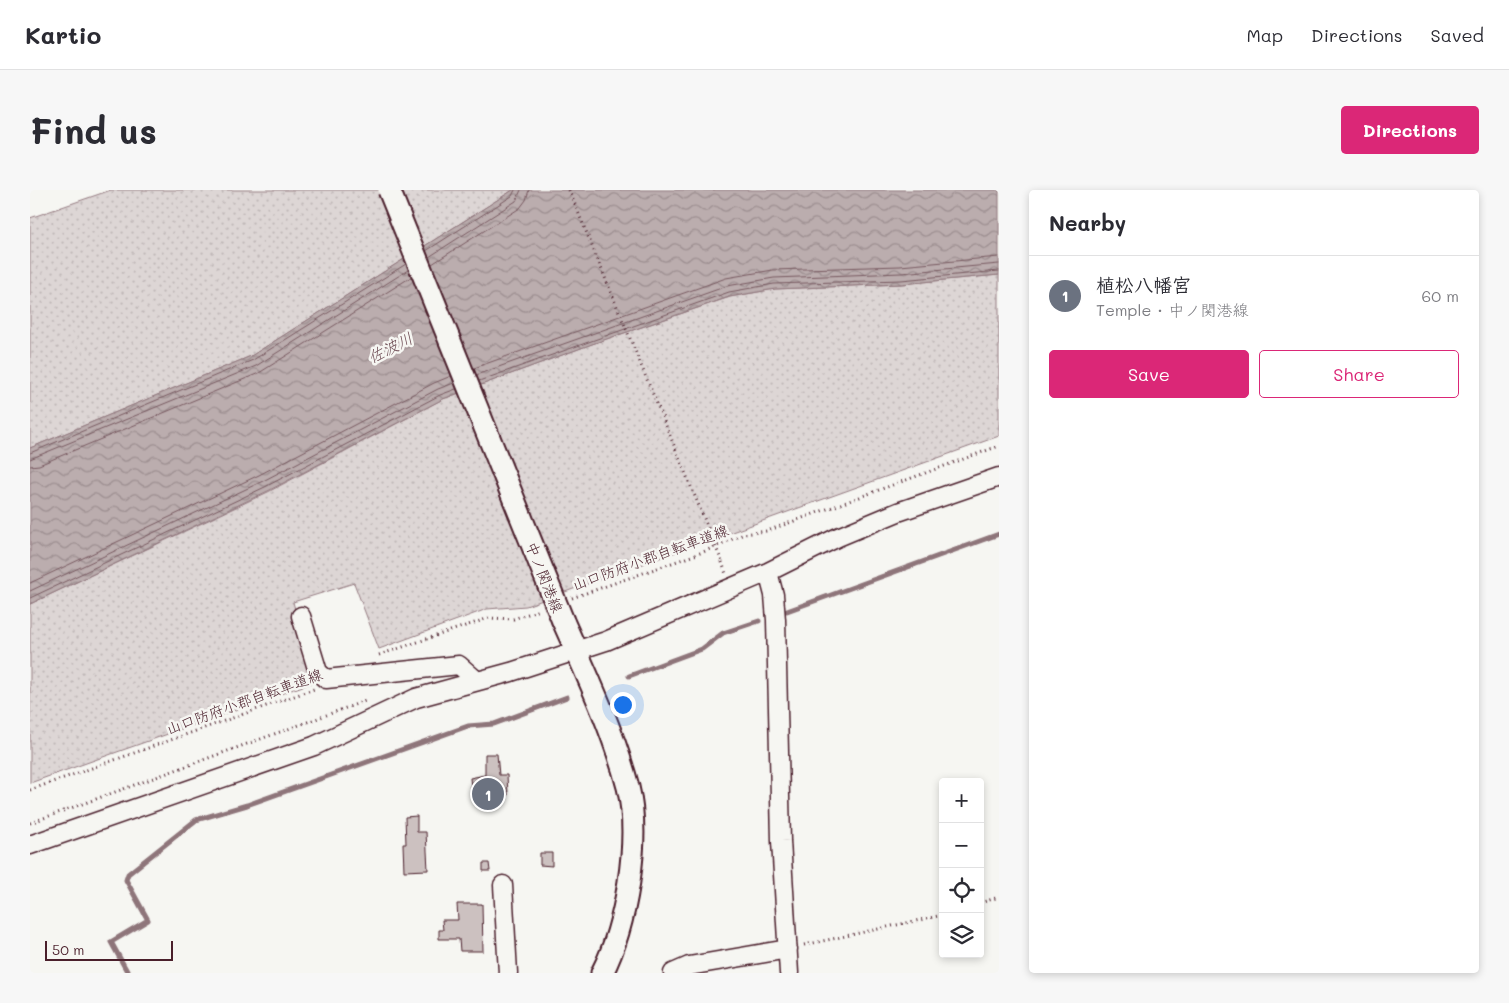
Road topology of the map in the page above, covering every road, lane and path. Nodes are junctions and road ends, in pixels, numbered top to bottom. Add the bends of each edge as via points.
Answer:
1 (389, 190) edge
2 (569, 190) edge
3 (999, 446) edge
4 (999, 477) edge
5 (768, 572) junction
6 (726, 574) dead end
7 (568, 600) dead end
8 (556, 613) junction
9 (301, 616) dead end
10 (577, 650) junction
11 (372, 658) dead end
12 (470, 676) junction
13 (337, 678) junction
14 (372, 699) dead end
15 (30, 790) edge
16 (30, 823) edge
17 (30, 845) edge
18 (503, 885) dead end
19 (999, 897) edge
20 (984, 902) edge
21 (939, 916) edge
22 (788, 949) junction
23 (508, 973) edge
24 (602, 973) edge
25 (673, 973) edge
26 (789, 973) edge

1 - 8 main road, 中ノ関港線, bridge
2 - 6 path, bridge
3 - 7 path, 山口防府小郡自転車道線 via 767,531 744,534 704,552
4 - 5 street via 898,512
5 - 10 street via 606,641
5 - 22 street via 776,620 781,842
8 - 10 main road, 中ノ関港線
8 - 11 path via 513,619 489,618
9 - 13 street via 318,672 326,679
10 - 12 street via 511,672
10 - 24 main road, 中ノ関港線 via 628,789 632,830 630,886 611,955
12 - 13 street via 459,665
12 - 17 street via 314,746
13 - 15 path, 山口防府小郡自転車道線 via 320,687
14 - 16 path
18 - 23 street
19 - 20 path
21 - 22 path
22 - 25 street via 689,966
22 - 26 street

